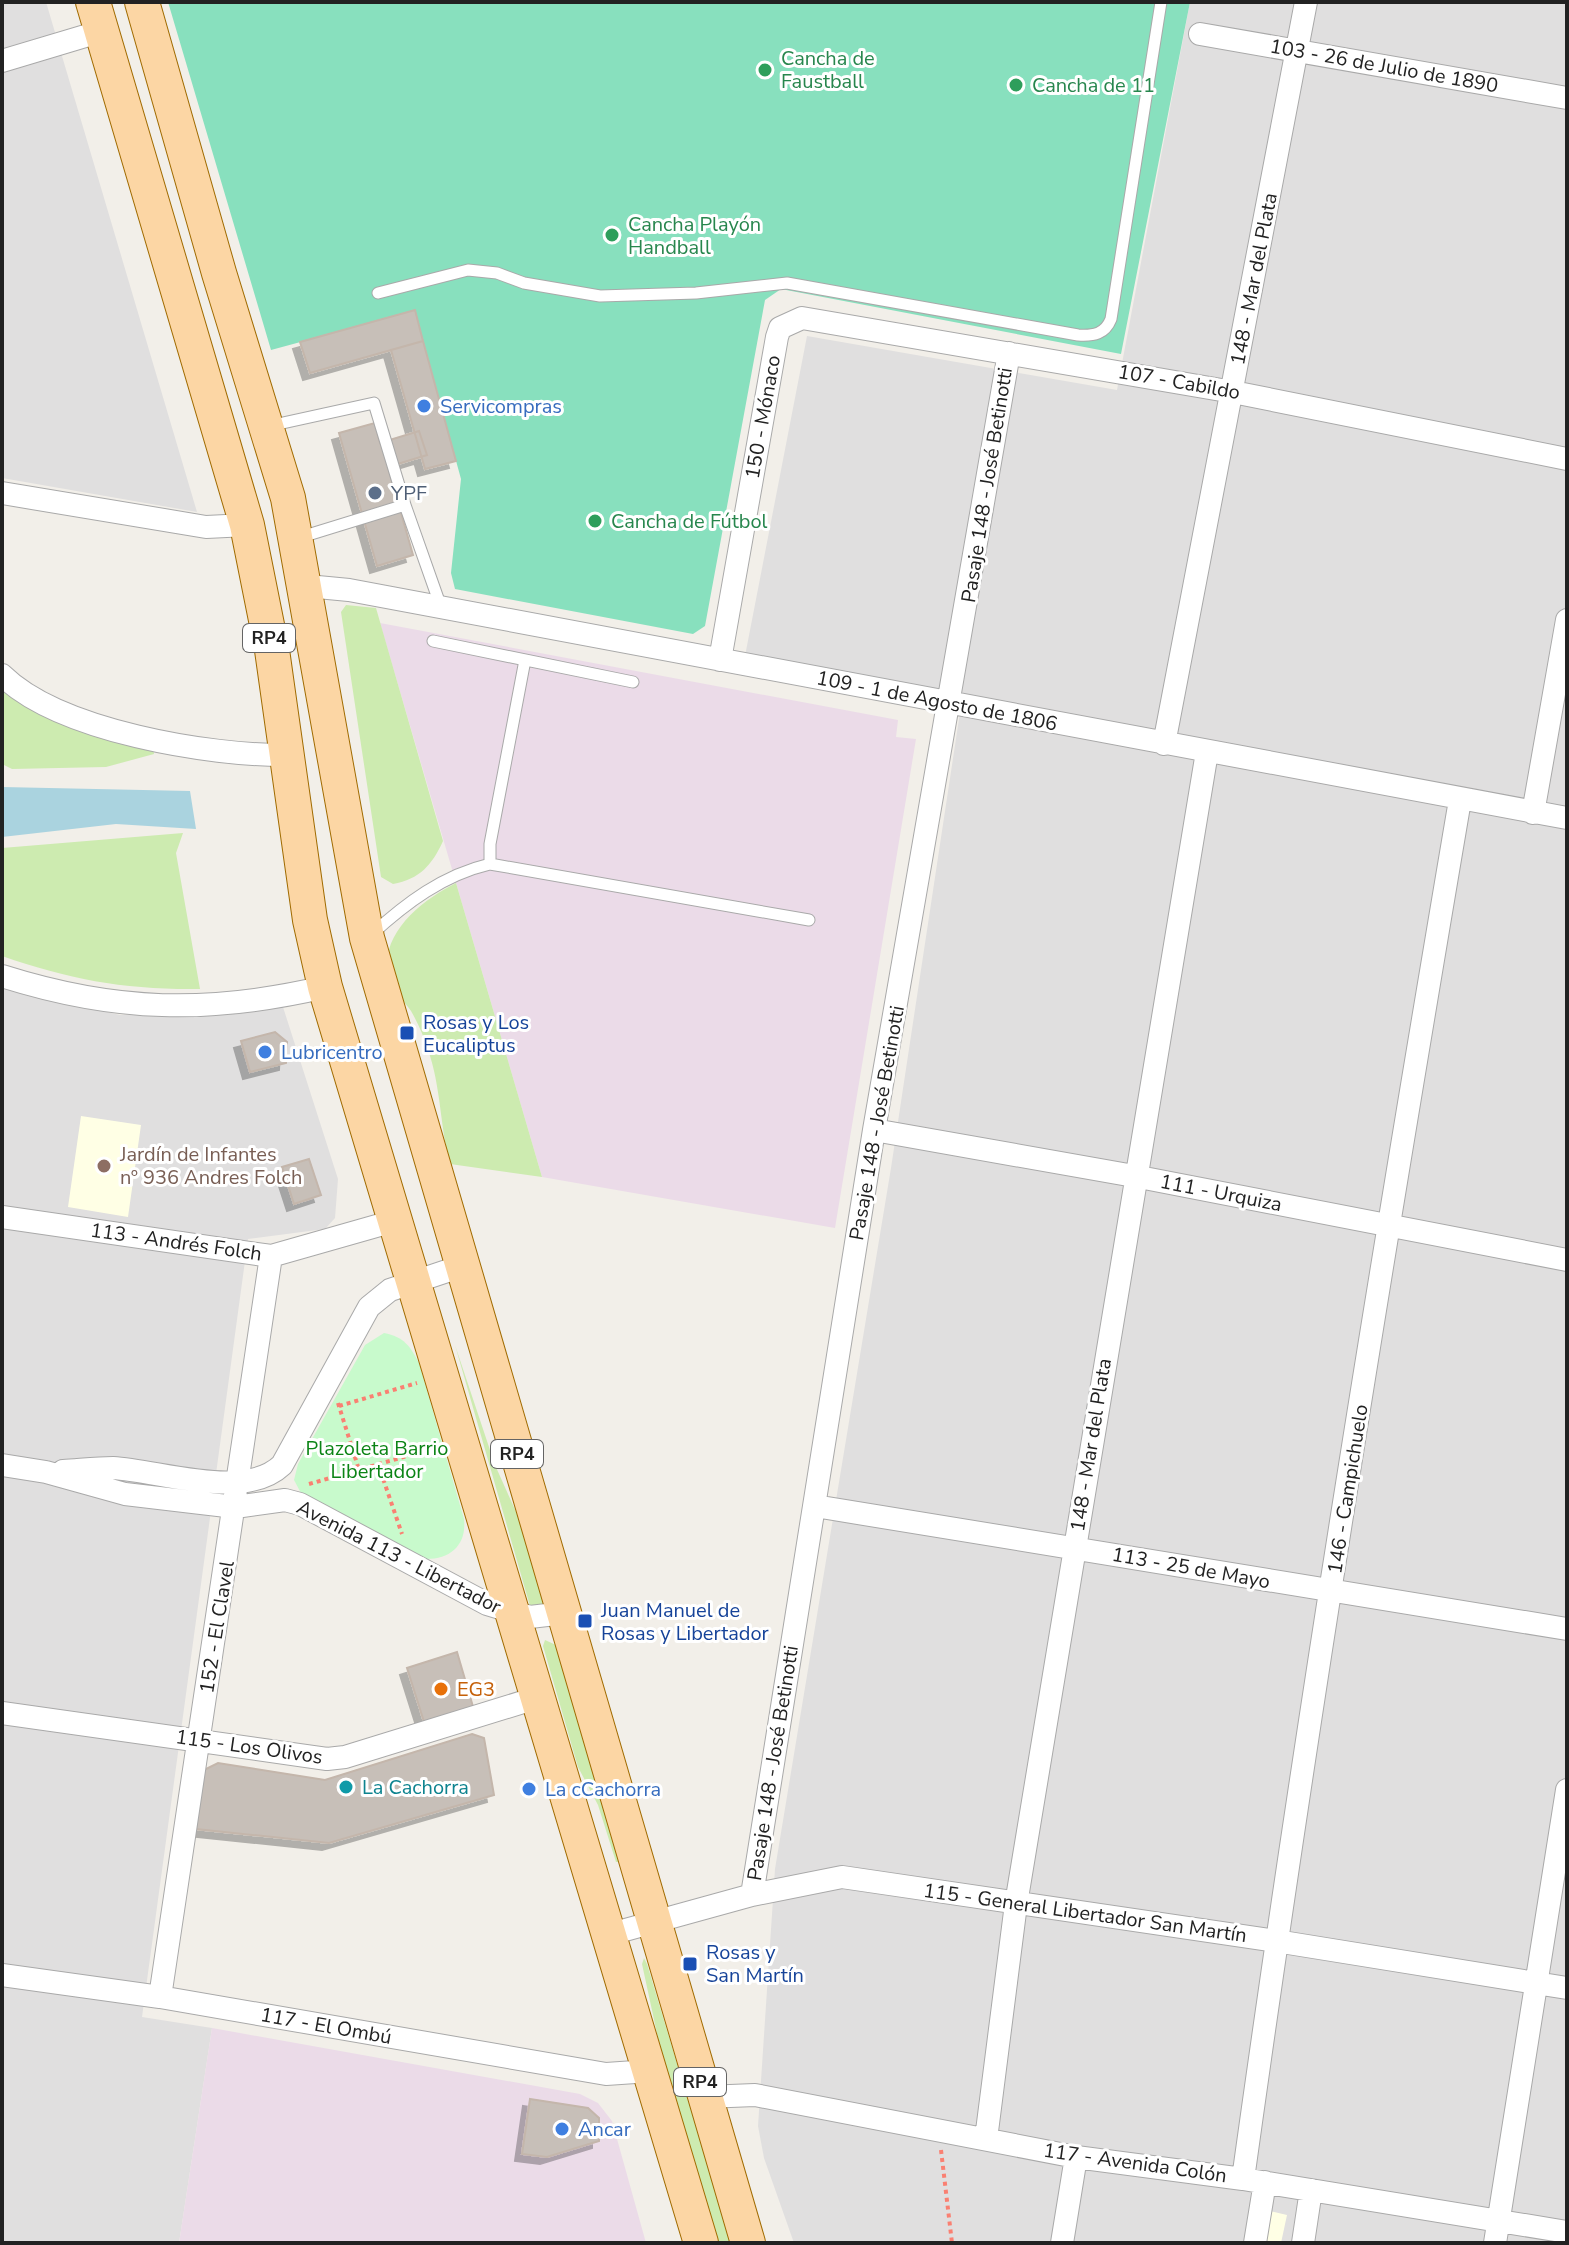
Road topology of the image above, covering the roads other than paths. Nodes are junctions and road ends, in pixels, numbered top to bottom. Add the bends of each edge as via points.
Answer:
1 (142, 2) edge
2 (1161, 2) edge
3 (1306, 2) edge
4 (98, 16) edge
5 (1200, 34) dead end
6 (1296, 50) junction
7 (2, 61) edge
8 (1567, 98) edge
9 (378, 293) dead end
10 (789, 322) joint
11 (1009, 353) junction
12 (1233, 392) junction
13 (269, 426) junction
14 (1567, 459) edge
15 (2, 493) edge
16 (405, 505) junction
17 (247, 525) junction
18 (297, 538) junction
19 (307, 586) junction
20 (441, 607) junction
21 (1567, 620) edge
22 (433, 641) dead end
23 (525, 660) junction
24 (720, 660) junction
25 (2, 675) edge
26 (633, 682) dead end
27 (951, 703) junction
28 (1164, 744) junction
29 (1207, 752) junction
30 (288, 755) junction
31 (1460, 800) junction
32 (1533, 813) junction
33 (1567, 818) edge
34 (490, 864) junction
35 (809, 920) dead end
36 (367, 938) junction
37 (2, 976) edge
38 (325, 987) junction
39 (874, 1130) junction
40 (1134, 1176) junction
41 (2, 1217) edge
42 (394, 1221) junction
43 (1388, 1227) junction
44 (271, 1256) junction
45 (1567, 1260) edge
46 (462, 1266) junction
47 (413, 1281) junction
48 (2, 1465) edge
49 (46, 1472) junction
50 (237, 1482) junction
51 (815, 1506) junction
52 (235, 1507) junction
53 (1074, 1548) junction
54 (1332, 1592) junction
55 (511, 1613) junction
56 (564, 1613) junction
57 (1567, 1629) edge
58 (536, 1698) junction
59 (2, 1713) edge
60 (200, 1739) junction
61 (1567, 1790) edge
62 (752, 1895) junction
63 (1016, 1904) junction
64 (652, 1920) junction
65 (607, 1935) junction
66 (1276, 1941) junction
67 (2, 1975) edge
68 (1537, 1984) junction
69 (1567, 1988) edge
70 (160, 1997) junction
71 (650, 2071) junction
72 (705, 2097) junction
73 (986, 2139) junction
74 (1076, 2157) junction
75 (1254, 2180) junction
76 (1311, 2190) junction
77 (1497, 2232) edge
78 (1567, 2232) edge
79 (701, 2243) edge
80 (748, 2243) edge
81 (1062, 2243) edge
82 (1255, 2243) edge
83 (1303, 2243) edge

1 - 13 main road, RP4
2 - 9 lane via 1111,319 1099,333 1064,332 787,283 600,296 468,270
3 - 6 street, 148 - Mar del Plata
4 - 7 street
4 - 17 main road, RP4
5 - 6 street, 103 - 26 de Julio de 1890
6 - 8 street, 103 - 26 de Julio de 1890
6 - 12 street, 148 - Mar del Plata
10 - 11 street, 107 - Cabildo via 813,318
10 - 24 street, 150 - Mónaco via 777,337
11 - 12 street, 107 - Cabildo
11 - 27 street, Pasaje 148 - José Betinotti
12 - 14 street, 107 - Cabildo
12 - 28 street, 148 - Mar del Plata
13 - 16 lane via 374,403
13 - 18 main road, RP4
15 - 17 street via 206,527
16 - 18 lane
16 - 20 lane
17 - 30 main road, RP4
18 - 19 main road, RP4
19 - 20 street, 109 - 1 de Agosto de 1806
19 - 36 main road, RP4
20 - 24 street, 109 - 1 de Agosto de 1806
21 - 32 street
22 - 23 lane
23 - 26 lane
23 - 34 lane
24 - 27 street, 109 - 1 de Agosto de 1806
25 - 30 street via 33,699 95,726 249,755
27 - 28 street, 109 - 1 de Agosto de 1806
27 - 39 street, Pasaje 148 - José Betinotti
28 - 29 street, 109 - 1 de Agosto de 1806
29 - 31 street, 109 - 1 de Agosto de 1806
29 - 40 street, 148 - Mar del Plata
30 - 38 main road, RP4 via 310,920
31 - 32 street, 109 - 1 de Agosto de 1806
31 - 43 street, 146 - Campichuelo
32 - 33 street, 109 - 1 de Agosto de 1806
34 - 35 lane
34 - 36 lane via 423,893
36 - 46 main road, RP4
37 - 38 street via 75,996 148,1006 251,1002
38 - 42 main road, RP4
39 - 40 street, 111 - Urquiza
39 - 51 street, Pasaje 148 - José Betinotti
40 - 43 street, 111 - Urquiza
40 - 53 street, 148 - Mar del Plata
41 - 44 street, 113 - Andrés Folch
42 - 44 street, 113 - Andrés Folch
42 - 47 main road, RP4
43 - 45 street, 111 - Urquiza
43 - 54 street, 146 - Campichuelo
44 - 50 street, 152 - El Clavel
46 - 47 street, Avenida 113 - Libertador
46 - 56 main road, RP4
47 - 50 street, Avenida 113 - Libertador via 369,1307 282,1465 264,1480
47 - 55 main road, RP4
48 - 49 street, Avenida 113 - Libertador
49 - 50 street, Avenida 113 - Libertador via 112,1468
49 - 52 street, Avenida 113 - Libertador via 110,1491
50 - 52 street, 152 - El Clavel
51 - 53 street, 113 - 25 de Mayo
51 - 62 street, Pasaje 148 - José Betinotti
52 - 55 street, Avenida 113 - Libertador via 285,1500 300,1504
52 - 60 street, 152 - El Clavel
53 - 54 street, 113 - 25 de Mayo
53 - 63 street, 148 - Mar del Plata
54 - 57 street, 113 - 25 de Mayo
54 - 66 street, 146 - Campichuelo
55 - 56 street, Avenida 113 - Libertador
55 - 58 main road, RP4
56 - 64 main road, RP4
58 - 60 street, 115 - Los Olivos via 336,1758
58 - 65 main road, RP4
59 - 60 street, 115 - Los Olivos
60 - 70 street, 152 - El Clavel
61 - 68 street
62 - 63 street, 115 - General Libertador San Martín via 842,1877
62 - 64 street, 115 - General Libertador San Martín
63 - 66 street, 115 - General Libertador San Martín
63 - 73 street, 148 - Mar del Plata
64 - 65 street, 115 - General Libertador San Martín
64 - 72 main road, RP4
65 - 71 main road, RP4
66 - 68 street, 115 - General Libertador San Martín
66 - 75 street, 146 - Campichuelo
67 - 70 street, 117 - El Ombú
68 - 69 street, 115 - General Libertador San Martín
68 - 77 street
70 - 71 street, 117 - El Ombú via 606,2074
71 - 79 main road, RP4
72 - 73 street, 117 - Avenida Colón via 755,2095
72 - 80 main road, RP4
73 - 74 street, 117 - Avenida Colón
74 - 75 street, 117 - Avenida Colón
74 - 81 street
75 - 76 street, 117 - Avenida Colón
75 - 82 street, 146 - Campichuelo
76 - 77 street, 117 - Avenida Colón
76 - 83 street
77 - 78 street, 117 - Avenida Colón

